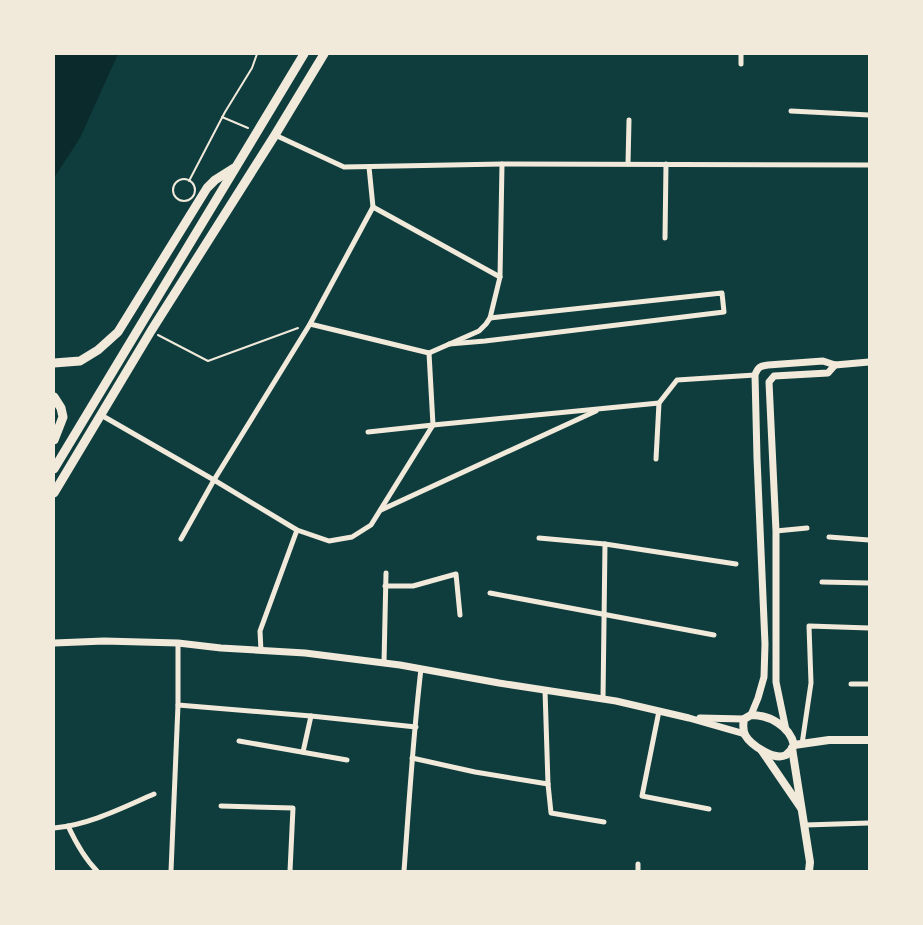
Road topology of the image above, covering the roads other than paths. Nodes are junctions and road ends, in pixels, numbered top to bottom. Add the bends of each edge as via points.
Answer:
1 (304, 54) edge
2 (324, 54) edge
3 (741, 54) edge
4 (741, 64) dead end
5 (792, 111) dead end
6 (869, 115) edge
7 (629, 120) dead end
8 (275, 135) junction
9 (502, 164) junction
10 (628, 164) junction
11 (666, 164) junction
12 (869, 165) edge
13 (237, 166) junction
14 (369, 168) junction
15 (373, 207) junction
16 (665, 238) dead end
17 (500, 277) junction
18 (490, 318) junction
19 (310, 324) junction
20 (448, 344) junction
21 (429, 353) junction
22 (869, 362) edge
23 (54, 363) edge
24 (835, 365) junction
25 (755, 375) junction
26 (54, 397) edge
27 (659, 404) junction
28 (600, 409) junction
29 (101, 415) junction
30 (434, 425) junction
31 (368, 432) dead end
32 (54, 440) edge
33 (656, 459) dead end
34 (54, 469) edge
35 (214, 480) junction
36 (54, 493) edge
37 (759, 495) junction
38 (774, 495) junction
39 (380, 510) junction
40 (807, 528) dead end
41 (296, 530) junction
42 (776, 531) junction
43 (539, 538) dead end
44 (829, 538) dead end
45 (182, 539) dead end
46 (869, 540) edge
47 (605, 544) junction
48 (736, 564) dead end
49 (386, 573) dead end
50 (822, 582) dead end
51 (869, 582) edge
52 (385, 586) junction
53 (490, 592) dead end
54 (604, 614) junction
55 (460, 615) dead end
56 (869, 628) edge
57 (714, 635) dead end
58 (54, 643) edge
59 (178, 643) junction
60 (261, 651) junction
61 (384, 663) junction
62 (421, 669) junction
63 (851, 684) dead end
64 (869, 684) edge
65 (545, 690) junction
66 (603, 699) junction
67 (178, 705) junction
68 (659, 711) junction
69 (311, 716) junction
70 (748, 717) junction
71 (689, 718) junction
72 (416, 727) junction
73 (786, 730) junction
74 (745, 734) junction
75 (869, 740) edge
76 (239, 741) dead end
77 (796, 746) junction
78 (761, 749) junction
79 (303, 752) junction
80 (412, 758) junction
81 (347, 760) dead end
82 (548, 784) junction
83 (154, 794) dead end
84 (221, 806) dead end
85 (709, 809) dead end
86 (802, 809) junction
87 (604, 822) dead end
88 (869, 823) edge
89 (805, 825) junction
90 (68, 826) junction
91 (54, 828) edge
92 (638, 864) dead end
93 (97, 871) edge
94 (172, 871) edge
95 (290, 871) edge
96 (404, 871) edge
97 (638, 871) edge
98 (809, 871) edge

1 - 13 main road
2 - 8 main road
3 - 4 street
5 - 6 street
7 - 10 street
8 - 14 street via 344,168
8 - 29 main road
9 - 10 street
9 - 14 street
9 - 17 street
10 - 11 street
11 - 12 street
11 - 16 street
13 - 23 main road via 207,188 118,332 80,361
13 - 34 main road
14 - 15 street
15 - 17 street
15 - 19 street
17 - 18 street
18 - 20 street via 479,331
18 - 20 street via 722,293 724,312
19 - 21 street
19 - 35 street
20 - 21 street
21 - 30 street
22 - 24 street
24 - 25 street via 823,361 761,366
24 - 38 street via 828,373 774,376 769,382
25 - 27 street via 677,380
25 - 37 street
26 - 32 main road via 63,418
27 - 28 street
27 - 33 street
28 - 30 street
28 - 39 street
29 - 35 street
29 - 36 main road
30 - 31 street
30 - 39 street
35 - 41 street
35 - 45 street
37 - 38 street
37 - 70 street via 764,678
38 - 42 street
39 - 41 street via 371,525 352,537 329,541
40 - 42 street
41 - 60 street via 260,631
42 - 73 street via 776,682
43 - 47 street
44 - 46 street
47 - 48 street
47 - 54 street
49 - 52 street
50 - 51 street
52 - 55 street via 413,586 456,574
52 - 61 street
53 - 54 street
54 - 57 street
54 - 66 street
56 - 77 street via 809,626 811,683
58 - 59 street
59 - 60 street
59 - 67 street
60 - 61 street
61 - 62 street
62 - 65 street
62 - 72 street
63 - 64 street
65 - 66 street
65 - 82 street
66 - 68 street
67 - 69 street
67 - 94 street
68 - 71 street
68 - 85 street via 642,796
69 - 72 street
69 - 79 street
70 - 71 street
70 - 73 main road via 764,716
70 - 74 main road via 743,728
71 - 74 street
72 - 80 street
73 - 77 main road
74 - 78 main road
75 - 77 main road via 830,740
76 - 79 street
77 - 78 main road via 782,756 773,756
77 - 86 main road
78 - 86 main road
79 - 81 street
80 - 82 street
80 - 96 street
82 - 87 street via 551,813
83 - 90 street via 95,819
84 - 95 street via 293,808
86 - 89 main road
88 - 89 street
89 - 98 main road
90 - 91 street
90 - 93 street via 87,861
92 - 97 street

